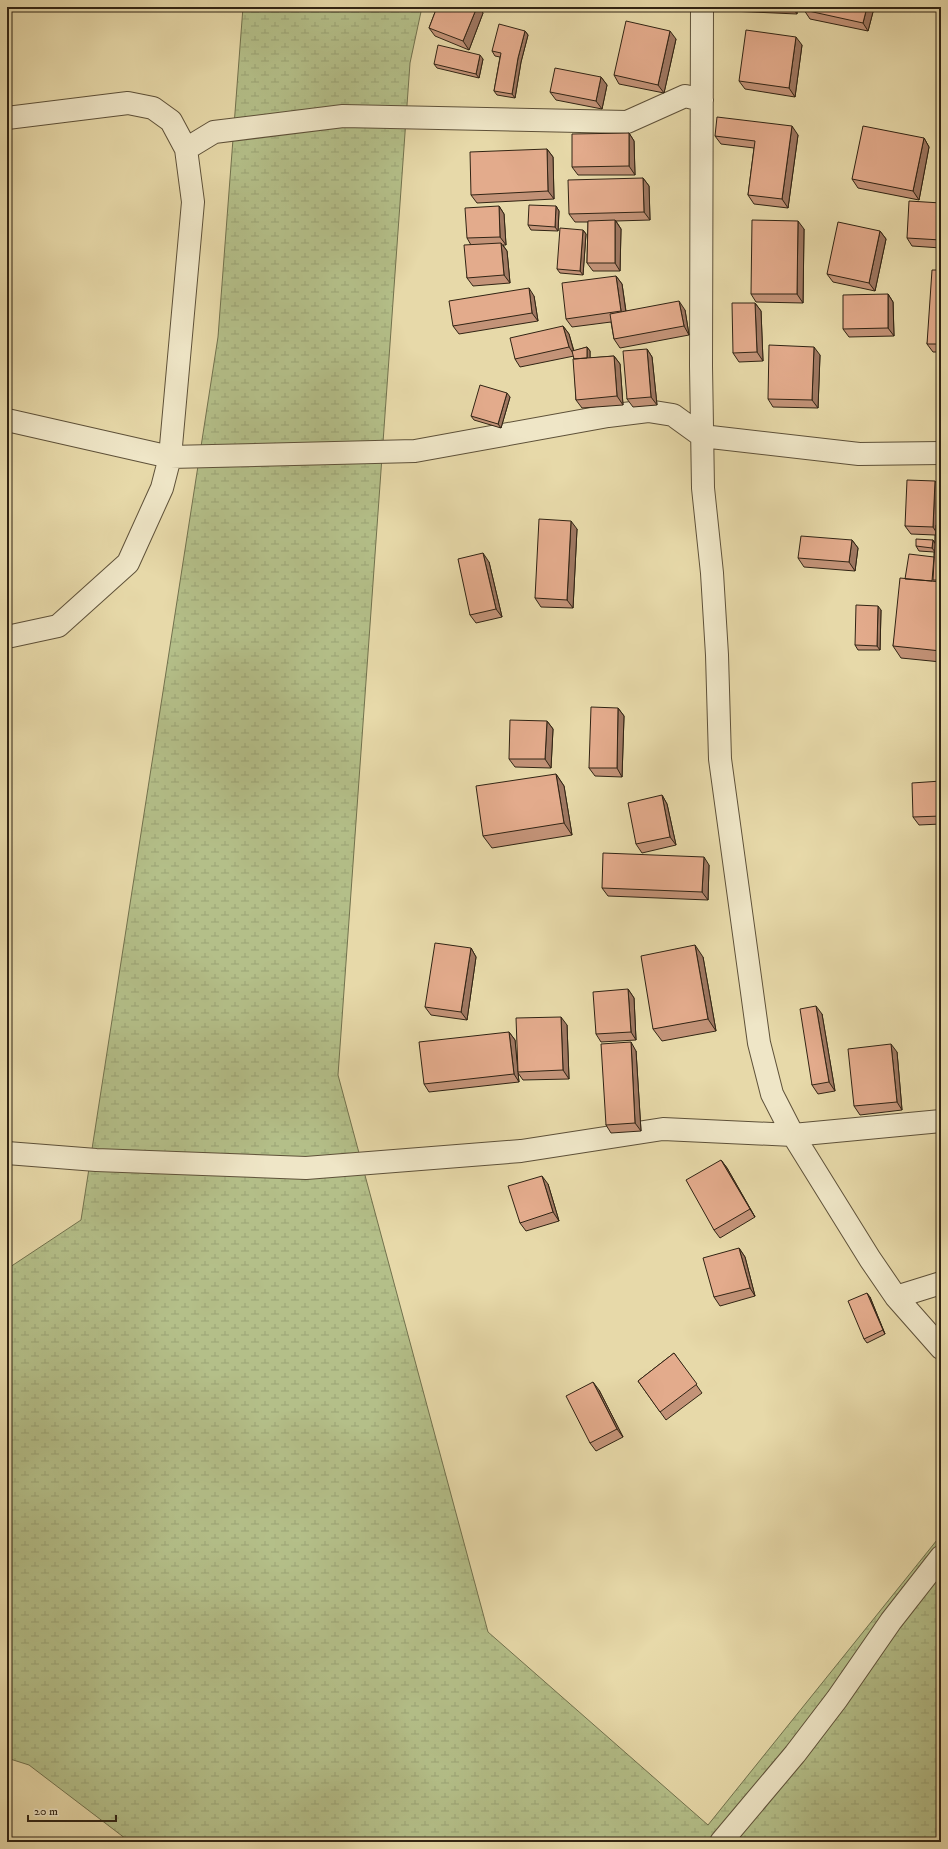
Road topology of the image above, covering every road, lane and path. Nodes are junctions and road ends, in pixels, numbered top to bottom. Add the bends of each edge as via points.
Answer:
1 (702, 7) edge
2 (702, 100) junction
3 (7, 118) edge
4 (186, 150) junction
5 (7, 420) edge
6 (702, 436) junction
7 (941, 454) edge
8 (170, 457) junction
9 (7, 637) edge
10 (941, 1121) edge
11 (793, 1135) junction
12 (7, 1153) edge
13 (941, 1283) edge
14 (896, 1297) junction
15 (941, 1348) edge
16 (941, 1557) edge
17 (721, 1842) edge

1 - 2 street
2 - 4 street via 685,96 627,122 343,116 214,132
2 - 6 street
3 - 4 street via 128,103 153,108 170,121
4 - 8 street via 193,202
5 - 8 street
6 - 7 street via 859,454
6 - 8 street via 673,416 648,410 414,451
6 - 11 street via 717,655 720,760 734,869 760,1043 772,1094
8 - 9 street via 162,488 128,563 58,626
10 - 11 street
11 - 12 street via 663,1129 521,1151 306,1168 96,1160
11 - 14 street
13 - 14 street
14 - 15 street
16 - 17 street via 890,1621 814,1729

